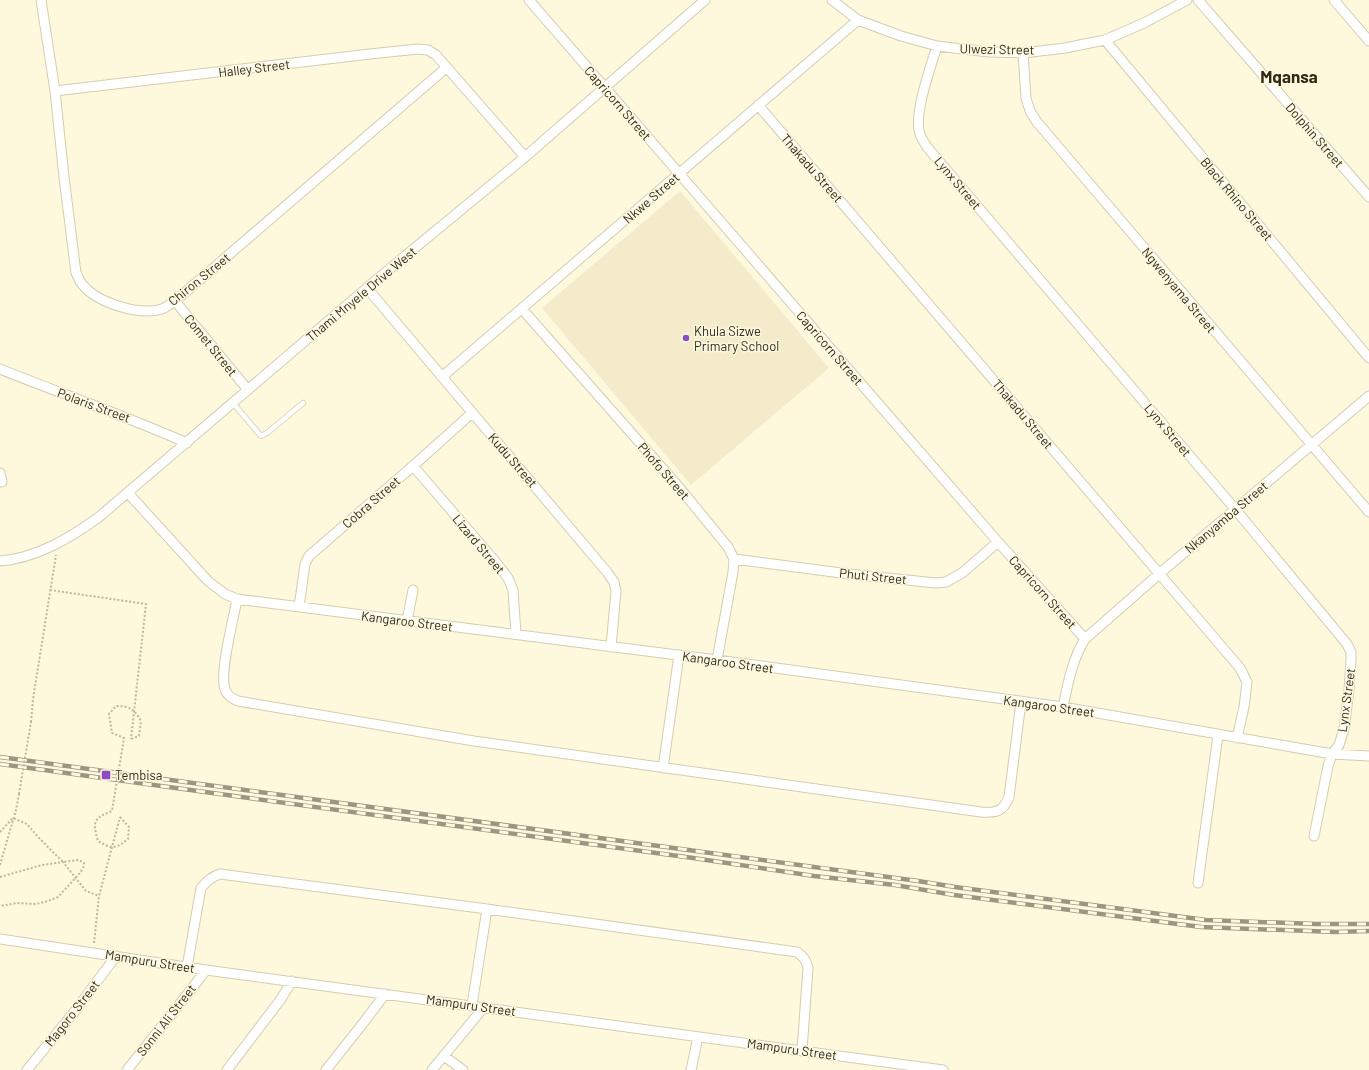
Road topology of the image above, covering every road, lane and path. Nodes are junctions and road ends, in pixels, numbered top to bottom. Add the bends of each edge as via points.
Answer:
1 (40, 0) edge
2 (529, 0) edge
3 (706, 0) edge
4 (832, 0) edge
5 (1187, 0) edge
6 (1198, 0) edge
7 (1334, 0) edge
8 (858, 20) junction
9 (1105, 40) junction
10 (1369, 41) edge
11 (937, 46) junction
12 (1023, 53) junction
13 (446, 68) junction
14 (604, 87) junction
15 (55, 91) junction
16 (758, 105) junction
17 (525, 157) junction
18 (679, 173) junction
19 (1369, 197) edge
20 (368, 288) junction
21 (175, 301) junction
22 (522, 309) junction
23 (1369, 358) edge
24 (0, 369) edge
25 (443, 376) junction
26 (248, 390) junction
27 (1369, 396) edge
28 (233, 403) junction
29 (303, 403) dead end
30 (472, 413) junction
31 (187, 443) junction
32 (1312, 445) junction
33 (413, 466) junction
34 (128, 492) junction
35 (1235, 509) junction
36 (1369, 512) edge
37 (998, 542) junction
38 (58, 544) junction
39 (734, 559) junction
40 (0, 561) edge
41 (1158, 574) junction
42 (50, 590) junction
43 (413, 590) dead end
44 (237, 599) junction
45 (299, 607) junction
46 (407, 621) junction
47 (516, 634) junction
48 (1085, 639) junction
49 (611, 647) junction
50 (679, 655) junction
51 (717, 660) junction
52 (1021, 702) junction
53 (1063, 707) junction
54 (1218, 735) junction
55 (1237, 738) junction
56 (1332, 754) junction
57 (1369, 756) edge
58 (663, 768) junction
59 (13, 818) junction
60 (0, 832) edge
61 (1314, 836) dead end
62 (63, 862) junction
63 (0, 865) edge
64 (0, 877) edge
65 (75, 878) junction
66 (1198, 883) dead end
67 (99, 896) junction
68 (0, 906) edge
69 (487, 909) junction
70 (0, 939) edge
71 (93, 952) junction
72 (116, 956) junction
73 (188, 967) junction
74 (206, 970) junction
75 (292, 981) junction
76 (385, 994) junction
77 (472, 1005) junction
78 (484, 1007) junction
79 (698, 1037) junction
80 (802, 1050) junction
81 (444, 1056) junction
82 (888, 1066) edge
83 (27, 1070) edge
84 (127, 1070) edge
85 (227, 1070) edge
86 (326, 1070) edge
87 (432, 1070) edge
88 (463, 1070) edge
89 (691, 1070) edge
90 (943, 1070) edge

1 - 15 street, Chiron Street
2 - 14 street, Capricorn Street
3 - 14 street, Thami Mnyele Drive West
4 - 8 street, Ulwezi Street
5 - 9 street, Ulwezi Street
6 - 19 street, Dolphin Street
7 - 10 street
8 - 11 street, Ulwezi Street
8 - 16 street, Nkwe Street
9 - 12 street, Ulwezi Street
9 - 23 street, Black Rhino Street
11 - 12 street, Ulwezi Street
11 - 35 street, Lynx Street via 919,109 920,133 927,147
12 - 32 street, Ngwenyama Street via 1026,98 1037,122
13 - 15 street, Halley Street via 436,55 428,50 418,49
13 - 17 street, Halley Street
13 - 21 street, Chiron Street
14 - 17 street, Thami Mnyele Drive West
14 - 18 street, Capricorn Street
15 - 21 street, Chiron Street via 76,273 82,284 102,299 134,310 153,311
16 - 18 street, Nkwe Street
16 - 41 street, Thakadu Street
17 - 20 street, Thami Mnyele Drive West
18 - 22 street, Nkwe Street
18 - 37 street, Capricorn Street
20 - 25 street, Kudu Street
20 - 26 street, Thami Mnyele Drive West
21 - 26 street, Comet Street
22 - 25 street, Nkwe Street
22 - 39 street, Phofo Street via 678,486 728,547
24 - 31 street, Polaris Street
25 - 30 street, Kudu Street
26 - 28 street, Thami Mnyele Drive West
27 - 32 street, Nkanyamba Street
28 - 29 lane via 261,436
28 - 31 street, Thami Mnyele Drive West
30 - 33 street, Cobra Street
30 - 49 street, Kudu Street via 570,526 614,582 616,591
31 - 34 street, Thami Mnyele Drive West
32 - 35 street, Nkanyamba Street
32 - 36 street, Ngwenyama Street
33 - 45 street, Cobra Street via 309,556 305,564
33 - 47 street, Lizard Street via 508,578 513,590
34 - 38 street, Thami Mnyele Drive West via 94,521
34 - 44 street, Kangaroo Street via 208,581 225,594
35 - 41 street, Nkanyamba Street
35 - 56 street, Lynx Street via 1351,652 1344,730 1339,745
37 - 39 street, Phuti Street via 962,573 946,582 936,583
37 - 48 street, Capricorn Street
38 - 40 street, Thami Mnyele Drive West
38 - 42 path
39 - 51 street
41 - 48 street, Nkanyamba Street
41 - 55 street, Thakadu Street via 1244,675 1247,682
42 - 59 path, bridge via 31,722
42 - 67 path, bridge via 146,604 131,739 139,736 141,721 135,710 125,706 116,706 109,714 110,725 112,733 124,738 112,811 96,819 95,830 98,841 108,847 119,846 128,839 129,827 120,817
43 - 46 street
44 - 45 street, Kangaroo Street
44 - 58 street via 223,679 229,697 238,701 474,741
45 - 46 street, Kangaroo Street
46 - 47 street, Kangaroo Street
47 - 49 street, Kangaroo Street
48 - 53 street, Capricorn Street via 1070,674
49 - 50 street, Kangaroo Street
50 - 51 street, Kangaroo Street
50 - 58 street
51 - 52 street, Kangaroo Street
52 - 53 street, Kangaroo Street
52 - 58 street via 1009,797 1000,810 991,813
53 - 54 street, Kangaroo Street
54 - 55 street, Kangaroo Street
54 - 66 street
55 - 56 street, Kangaroo Street
56 - 57 street, Kangaroo Street
56 - 61 street, Lynx Street
59 - 60 path
59 - 62 path via 27,824
59 - 63 path
62 - 64 path
62 - 65 path
62 - 65 path via 79,860 84,863
65 - 67 path via 86,891
65 - 68 path via 58,897 48,902
67 - 71 path
69 - 73 street via 220,874 206,881 201,888
69 - 77 street
69 - 80 street via 797,952 807,961 808,968
70 - 71 street, Mampuru Street
71 - 72 street, Mampuru Street
72 - 73 street, Mampuru Street
72 - 83 street, Magoro Street
73 - 74 street, Mampuru Street
74 - 75 street, Mampuru Street
74 - 84 street, Sonni Ali Street
75 - 76 street, Mampuru Street
75 - 85 street
76 - 77 street, Mampuru Street
76 - 86 street
77 - 78 street, Mampuru Street
78 - 79 street, Mampuru Street
78 - 81 street
79 - 80 street, Mampuru Street
79 - 89 street
80 - 82 street, Mampuru Street
81 - 87 street
81 - 88 street
82 - 90 street, Mampuru Street

